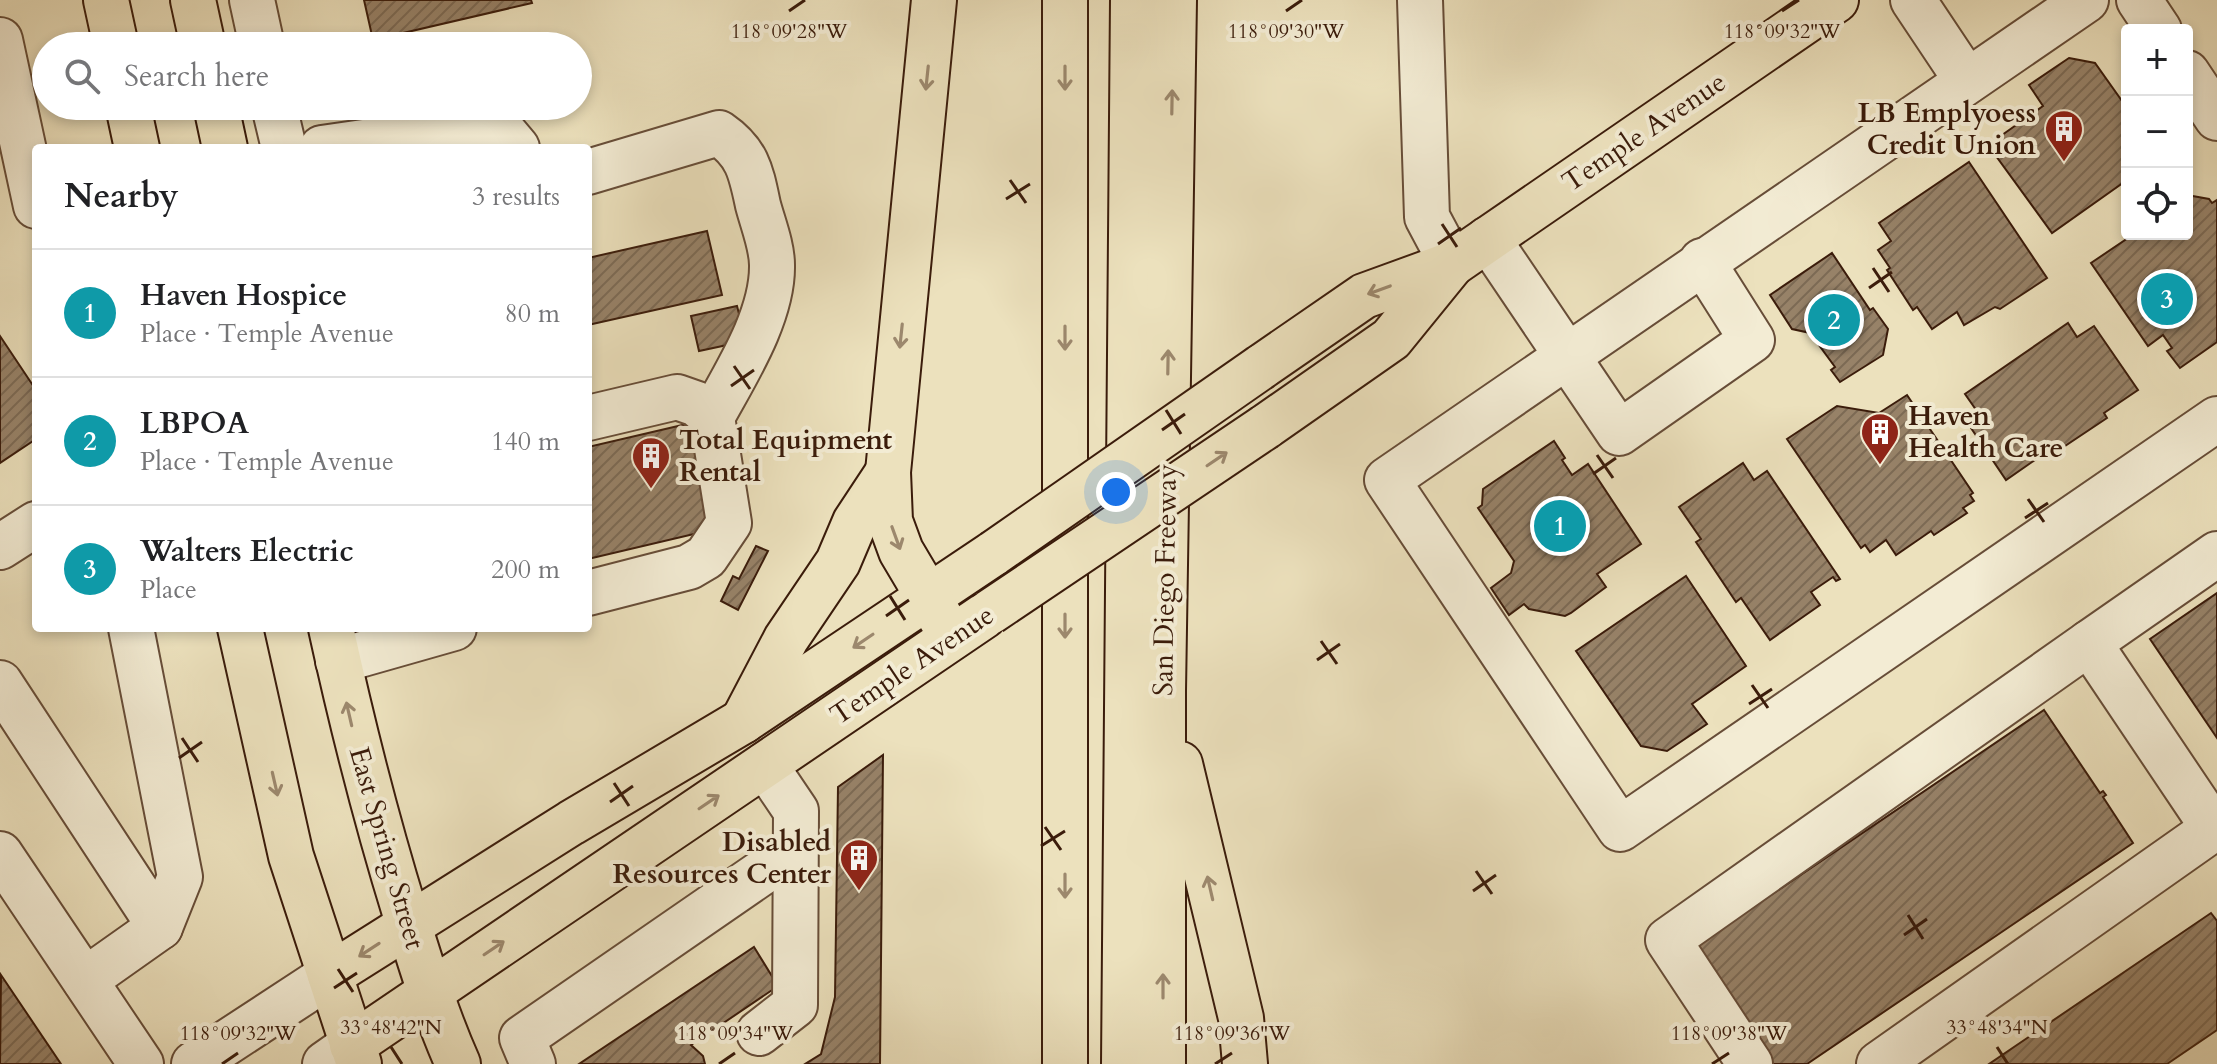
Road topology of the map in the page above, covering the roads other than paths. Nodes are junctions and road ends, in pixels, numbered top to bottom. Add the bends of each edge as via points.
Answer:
1 (106, 0) edge
2 (193, 0) edge
3 (252, 0) edge
4 (934, 0) edge
5 (1065, 0) edge
6 (1105, 0) edge
7 (1133, 0) edge
8 (1174, 0) edge
9 (1420, 0) edge
10 (1836, 0) edge
11 (1913, 0) edge
12 (2086, 0) edge
13 (2139, 0) edge
14 (2155, 24) edge
15 (113, 32) edge
16 (200, 32) edge
17 (259, 32) edge
18 (0, 40) edge
19 (1967, 81) junction
20 (2193, 82) edge
21 (2217, 118) edge
22 (131, 120) edge
23 (219, 120) edge
24 (277, 120) edge
25 (136, 144) edge
26 (224, 144) edge
27 (283, 144) edge
28 (350, 144) edge
29 (515, 144) edge
30 (592, 171) edge
31 (32, 188) edge
32 (1488, 239) junction
33 (1702, 261) junction
34 (1452, 264) junction
35 (1567, 356) junction
36 (592, 417) edge
37 (712, 417) junction
38 (2217, 419) edge
39 (888, 472) junction
40 (32, 527) edge
41 (0, 547) edge
42 (2217, 554) edge
43 (592, 592) edge
44 (928, 597) junction
45 (132, 632) edge
46 (241, 632) edge
47 (420, 632) edge
48 (396, 635) edge
49 (952, 637) junction
50 (2089, 643) junction
51 (334, 644) edge
52 (0, 683) edge
53 (1163, 691) junction
54 (743, 721) junction
55 (765, 765) junction
56 (2216, 828) edge
57 (796, 849) junction
58 (0, 854) edge
59 (408, 924) junction
60 (160, 927) junction
61 (330, 975) junction
62 (85, 980) junction
63 (429, 991) junction
64 (759, 1033) dead end
65 (345, 1058) edge
66 (141, 1064) edge
67 (194, 1064) edge
68 (458, 1064) edge
69 (533, 1064) edge
70 (1065, 1064) edge
71 (1104, 1064) edge
72 (1124, 1064) edge
73 (1163, 1064) edge
74 (1245, 1064) edge
75 (1750, 1064) edge
76 (1879, 1064) edge

1 - 15 main road
2 - 16 main road
3 - 17 street
4 -> 39 main road
5 -> 70 main road
6 - 71 main road
7 - 72 main road
53 -> 8 main road, San Diego Freeway
9 - 34 street via 1427,217
10 - 32 main road, Temple Avenue
11 - 19 street
12 - 19 street
13 - 14 street
18 - 31 street
19 - 33 street
20 - 21 street
22 - 25 main road
23 - 26 main road
24 - 27 street
28 - 29 street via 496,123
30 - 37 street via 719,133 737,146 751,175 772,264 766,307
32 - 34 main road, Temple Avenue
32 - 35 street
33 - 35 street
33 - 35 street via 1752,340 1619,433
34 -> 44 main road, Temple Avenue, bridge via 1364,296
49 -> 34 main road, Temple Avenue, bridge via 1391,339
35 - 38 street via 1387,480 1620,829
36 - 37 street via 677,397
37 - 43 street via 729,523 720,539 689,567
39 -> 44 main road via 890,521 905,562
39 - 54 main road via 855,522 838,562 786,639
40 - 41 street
42 - 50 street
44 - 49 main road
44 -> 54 main road, Temple Avenue
45 - 60 street via 180,877
46 -> 61 main road via 291,856
47 - 48 street
48 - 51 street
49 - 55 main road, Temple Avenue
50 - 56 street
50 - 75 street via 1668,940
59 -> 51 main road, East Spring Street via 379,830
52 - 60 street
73 -> 53 main road, San Diego Freeway
74 -> 53 main road via 1241,1018
54 - 59 main road, Temple Avenue
55 - 57 street via 796,811
63 -> 55 main road, Temple Avenue
56 - 76 street
57 - 64 street via 795,1005
57 - 69 street via 522,1038
58 - 62 street
59 -> 61 main road, Temple Avenue
59 - 63 main road, East Spring Street
60 - 62 street
61 - 65 main road
61 - 67 street
62 - 66 street
63 - 65 main road, Temple Avenue
63 - 68 main road, East Spring Street

